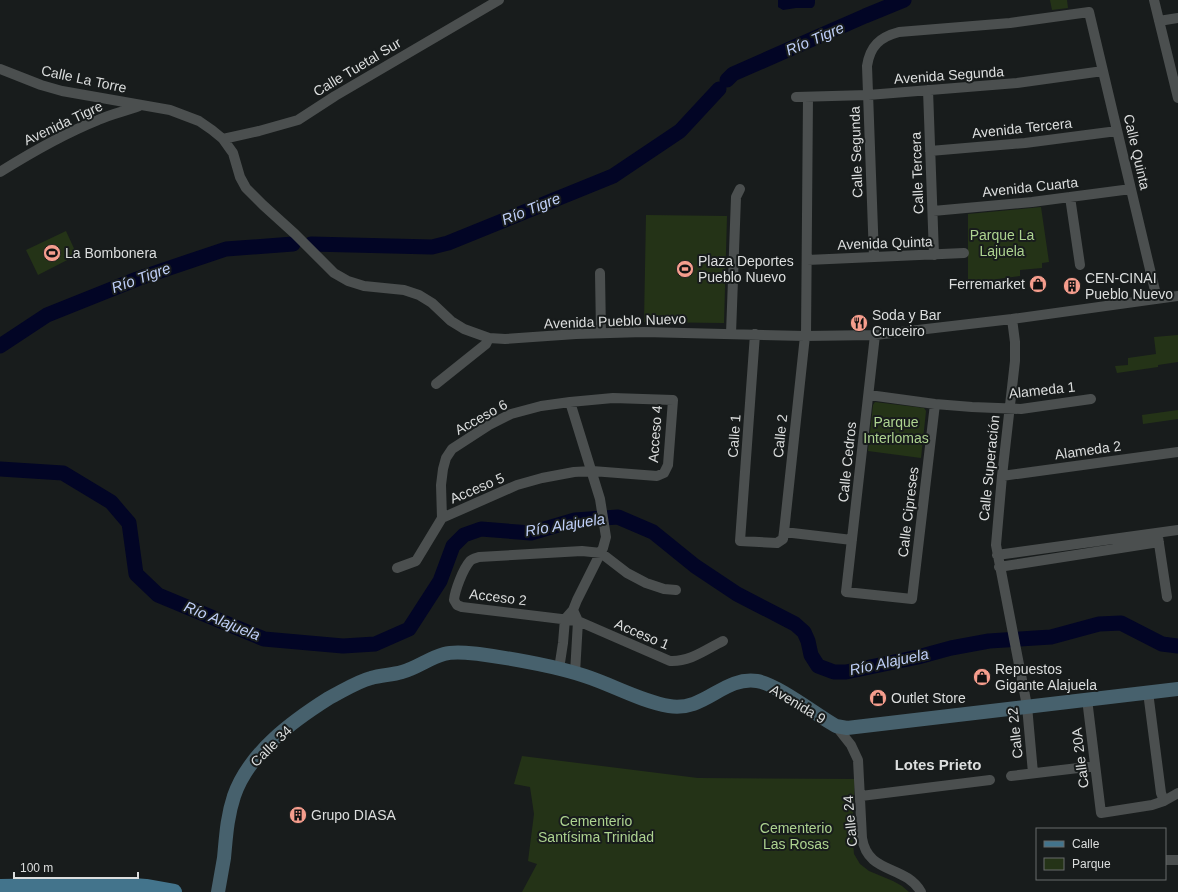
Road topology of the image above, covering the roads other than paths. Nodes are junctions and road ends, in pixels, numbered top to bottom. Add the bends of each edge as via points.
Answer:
1 (499, 0) edge
2 (1154, 0) edge
3 (1178, 18) edge
4 (1159, 21) junction
5 (872, 48) joint
6 (0, 69) edge
7 (1103, 71) junction
8 (1176, 80) edge
9 (928, 90) junction
10 (868, 95) junction
11 (796, 97) dead end
12 (808, 97) junction
13 (1178, 98) edge
14 (141, 106) junction
15 (1117, 130) junction
16 (223, 139) junction
17 (930, 151) junction
18 (0, 172) edge
19 (740, 189) dead end
20 (1131, 189) junction
21 (1070, 197) junction
22 (933, 211) junction
23 (964, 254) dead end
24 (934, 255) junction
25 (874, 257) junction
26 (808, 260) junction
27 (1080, 264) dead end
28 (600, 273) dead end
29 (1178, 296) edge
30 (1156, 299) junction
31 (1012, 319) junction
32 (601, 333) junction
33 (731, 334) junction
34 (755, 334) junction
35 (875, 335) junction
36 (806, 336) junction
37 (489, 338) junction
38 (436, 384) dead end
39 (869, 395) junction
40 (1091, 399) dead end
41 (570, 402) junction
42 (935, 404) junction
43 (1010, 409) junction
44 (1178, 452) edge
45 (592, 471) junction
46 (1002, 476) junction
47 (442, 518) junction
48 (1178, 530) edge
49 (784, 535) junction
50 (1158, 538) junction
51 (852, 540) junction
52 (601, 553) junction
53 (997, 555) junction
54 (999, 566) junction
55 (397, 568) dead end
56 (676, 590) dead end
57 (846, 592) joint
58 (1167, 597) dead end
59 (1010, 619) joint
60 (572, 620) junction
61 (723, 641) dead end
62 (559, 669) junction
63 (575, 673) junction
64 (363, 681) joint
65 (1178, 689) edge
66 (1148, 692) junction
67 (1087, 699) junction
68 (1027, 706) junction
69 (836, 726) junction
70 (861, 727) junction
71 (851, 745) junction
72 (1095, 766) junction
73 (1033, 773) junction
74 (1012, 776) dead end
75 (990, 780) dead end
76 (1178, 793) edge
77 (861, 796) junction
78 (1164, 801) junction
79 (1166, 860) edge
80 (1178, 860) edge
81 (0, 887) edge
82 (134, 889) edge
83 (174, 892) edge
84 (218, 892) edge
85 (921, 892) edge

1 - 16 street, Calle Tuetal Sur via 298,120
2 - 4 street
3 - 4 street
4 - 8 street
5 - 7 street, Calle Quinta via 881,39 899,32 1010,23 1089,12
5 - 10 street, Calle Segunda via 867,66
6 - 14 street, Calle La Torre via 62,92
7 - 9 street, Avenida Segunda via 1017,83
7 - 15 street, Calle Quinta
8 - 13 street
9 - 10 street, Avenida Segunda
9 - 17 street, Calle Tercera
10 - 12 street, Avenida Segunda
10 - 25 street, Calle Segunda
11 - 12 street, Avenida Segunda
12 - 26 street, Calle 2
14 - 16 street, Avenida Pueblo Nuevo via 170,110 186,116 198,121
14 - 18 street, Avenida Tigre via 69,132
15 - 17 street, Avenida Tercera via 1025,143
15 - 20 street, Calle Quinta
16 - 37 street, Avenida Pueblo Nuevo via 232,153 246,188 334,274 364,286 404,290 419,295 464,329
17 - 22 street, Calle Tercera
19 - 33 street via 736,197
20 - 21 street, Avenida Cuarta
20 - 30 street, Calle Quinta
21 - 22 street, Avenida Cuarta
21 - 27 street
22 - 24 street, Calle Tercera
23 - 24 street, Avenida Quinta
24 - 25 street, Avenida Quinta
25 - 26 street, Avenida Quinta
26 - 36 street, Calle 2
28 - 32 street
29 - 30 street, Avenida Pueblo Nuevo
30 - 31 street, Avenida Pueblo Nuevo
31 - 35 street, Avenida Pueblo Nuevo
31 - 43 street, Calle Superación via 1016,352
32 - 33 street, Avenida Pueblo Nuevo
32 - 37 street, Avenida Pueblo Nuevo
33 - 34 street, Avenida Pueblo Nuevo
34 - 36 street, Avenida Pueblo Nuevo
34 - 49 street, Calle 1 via 740,541 777,544
35 - 36 street, Avenida Pueblo Nuevo
35 - 39 street, Calle Cedros
36 - 49 street, Calle 2
37 - 38 street via 486,344
39 - 42 street, Alameda 1
39 - 51 street, Calle Cedros
40 - 43 street, Alameda 1
41 - 45 street
41 - 45 street, Acceso 4 via 613,398 673,400 668,465 664,473 657,476
41 - 47 street, Acceso 6 via 510,414 452,449 443,470
42 - 43 street, Alameda 1
42 - 57 street, Calle Cipreses via 912,599
43 - 46 street, Calle Superación
44 - 46 street, Alameda 2
45 - 47 street, Acceso 5 via 542,478
45 - 52 street via 606,530
46 - 53 street, Calle Superación via 996,536
47 - 55 street, Acceso 5 via 416,561
48 - 50 street
49 - 51 street
50 - 53 street
50 - 54 street
50 - 58 street
51 - 57 street, Calle Cedros
52 - 56 street via 627,573 646,583
52 - 60 street via 577,600
52 - 60 street, Acceso 2 via 582,551 479,557 471,560 466,567 455,593 454,600 462,607
53 - 54 street, Calle Superación
54 - 59 street, Calle Superación
59 - 68 street, Calle 22
60 - 61 street, Acceso 1 via 670,662 688,660
60 - 62 street
60 - 63 street
62 - 63 street, Avenida 9
62 - 64 street, Avenida 9 via 478,654 456,653 438,656 407,671
63 - 69 street, Avenida 9 via 659,704 681,707 700,702 736,682 756,681 777,690
64 - 84 street, Calle 34 via 318,705 270,742 241,779 227,822
65 - 66 street, Avenida 9
66 - 67 street, Avenida 9
66 - 78 street
67 - 68 street, Avenida 9
67 - 72 street, Calle 20A
68 - 70 street, Avenida 9
68 - 73 street, Calle 22
69 - 70 street, Avenida 9
69 - 71 street, Calle 24
70 - 71 street via 851,734
71 - 77 street, Calle 24 via 856,752 859,765
72 - 73 street
72 - 78 street, Calle 20A via 1101,813
73 - 74 street
75 - 77 street
76 - 78 street
77 - 85 street, Calle 24 via 862,838 870,858 913,882
79 - 80 street
81 - 82 main road
82 - 83 main road

